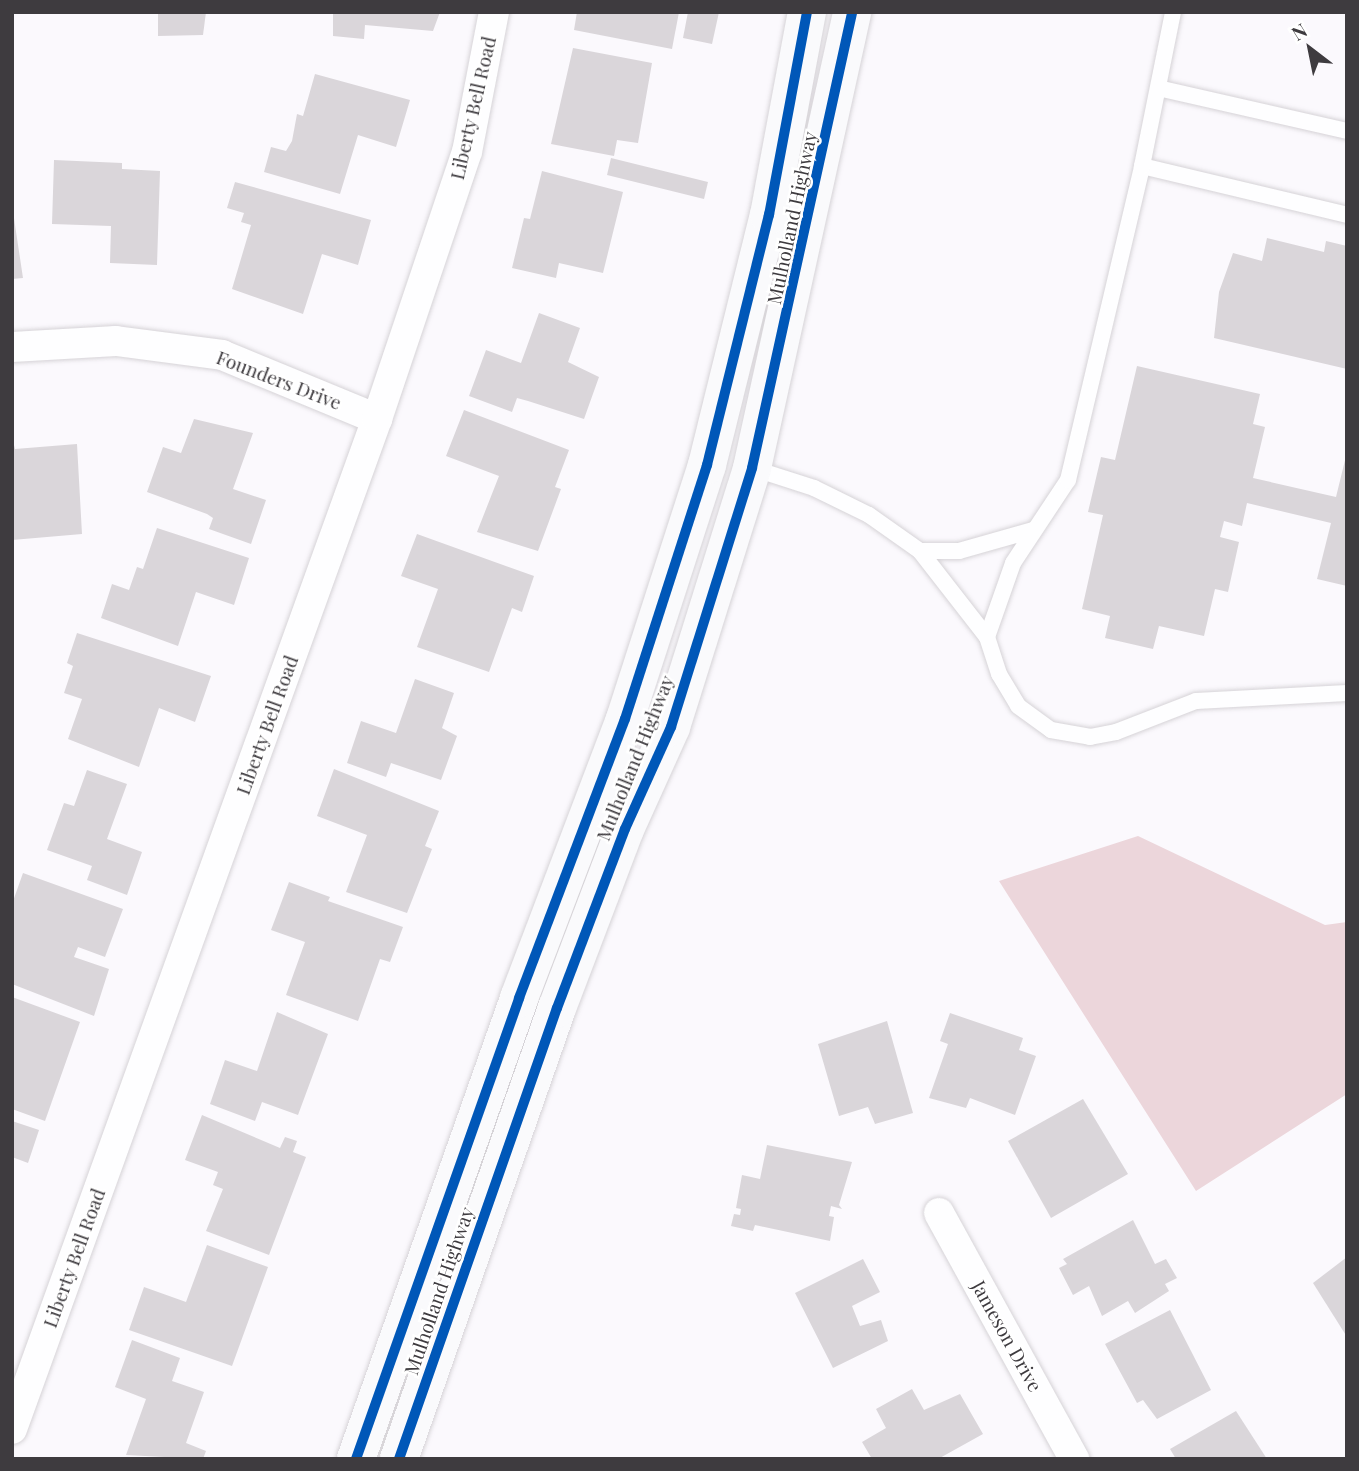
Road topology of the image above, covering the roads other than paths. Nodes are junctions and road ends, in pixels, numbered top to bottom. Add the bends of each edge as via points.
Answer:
1 (494, 12) edge
2 (807, 12) edge
3 (852, 12) edge
4 (1173, 12) edge
5 (1158, 88) junction
6 (1347, 131) edge
7 (1142, 166) junction
8 (1347, 215) edge
9 (12, 347) edge
10 (377, 419) junction
11 (752, 468) junction
12 (1033, 530) junction
13 (920, 551) junction
14 (987, 636) junction
15 (1347, 693) edge
16 (939, 1213) dead end
17 (12, 1429) edge
18 (356, 1459) edge
19 (399, 1459) edge
20 (1074, 1459) edge

1 - 10 street, Liberty Bell Road via 467,152
2 - 18 main road, Mulholland Highway via 769,215 706,465 625,719 519,998
3 - 11 main road, Mulholland Highway
4 - 5 lane
5 - 6 lane
5 - 7 lane
7 - 8 lane
7 - 12 lane via 1068,480 1055,505
9 - 10 street, Founders Drive via 116,341 222,355
10 - 17 street, Liberty Bell Road
11 - 13 lane via 814,488 869,515
11 - 19 main road, Mulholland Highway via 671,727 625,829 562,995
12 - 13 lane via 959,551
12 - 14 lane via 997,599
13 - 14 lane
14 - 15 lane via 999,674 1018,706 1051,730 1090,737 1116,732 1196,701
16 - 20 street, Jameson Drive

